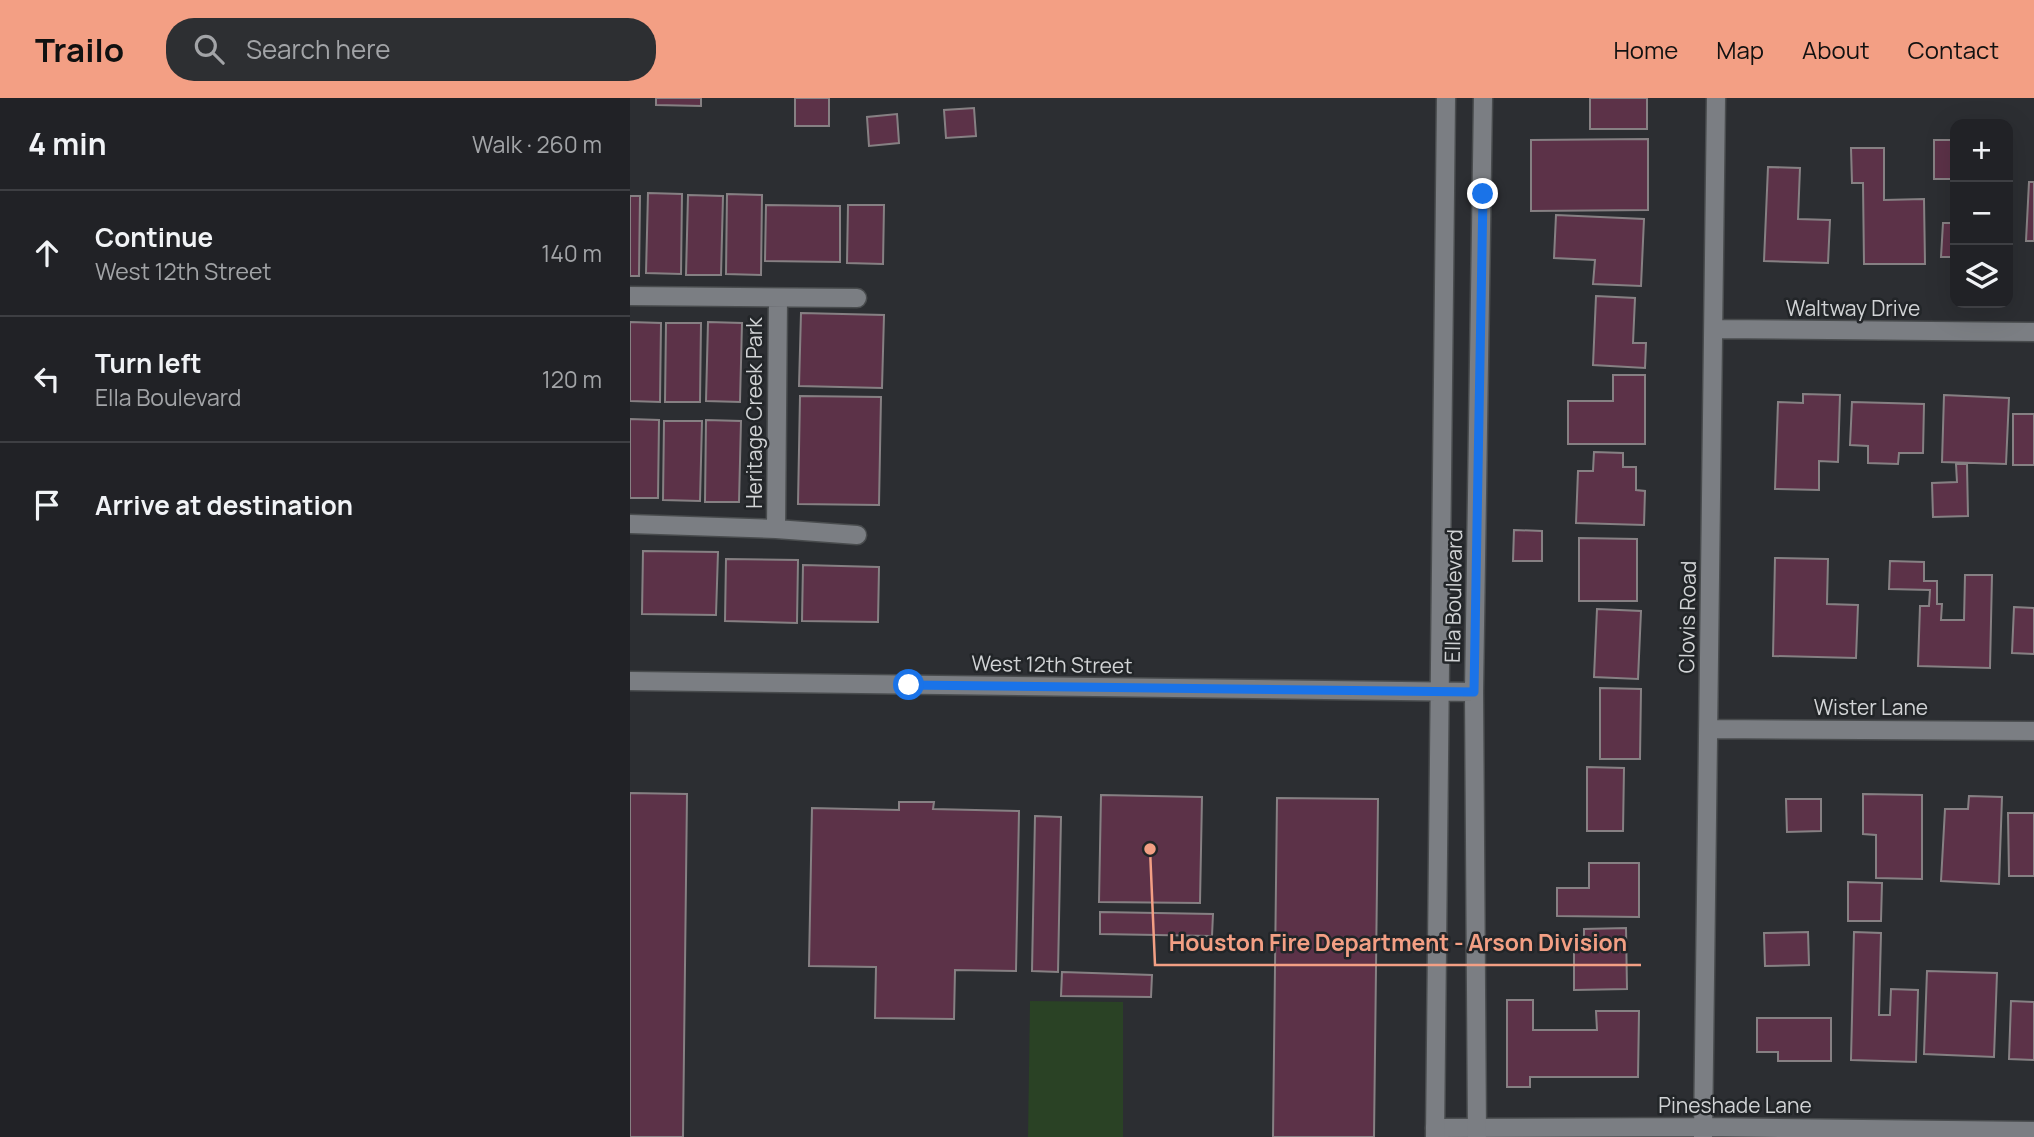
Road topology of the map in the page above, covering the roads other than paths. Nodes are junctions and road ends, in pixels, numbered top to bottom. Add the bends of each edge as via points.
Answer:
1 (1446, 98) edge
2 (1483, 98) edge
3 (1716, 98) edge
4 (630, 296) edge
5 (778, 298) junction
6 (857, 298) dead end
7 (1714, 329) junction
8 (2034, 332) edge
9 (630, 524) edge
10 (776, 529) junction
11 (857, 534) dead end
12 (630, 681) edge
13 (1438, 691) junction
14 (1474, 692) junction
15 (1709, 729) junction
16 (2034, 731) edge
17 (2034, 1131) edge
18 (1703, 1132) edge
19 (1435, 1133) edge
20 (1477, 1133) edge

1 - 13 street, Ella Boulevard
2 - 14 street, Ella Boulevard
3 - 7 street, Clovis Road
4 - 5 street
5 - 6 street
5 - 10 street, Heritage Creek Park
7 - 8 street, Waltway Drive
7 - 15 street, Clovis Road
9 - 10 street
10 - 11 street
12 - 13 street, West 12th Street
13 - 14 street, West 12th Street
13 - 19 street, Ella Boulevard
14 - 20 street, Ella Boulevard
15 - 16 street, Wister Lane
15 - 18 street, Clovis Road
17 - 18 street, Pineshade Lane
18 - 20 street, Pineshade Lane
19 - 20 street, Pineshade Lane

